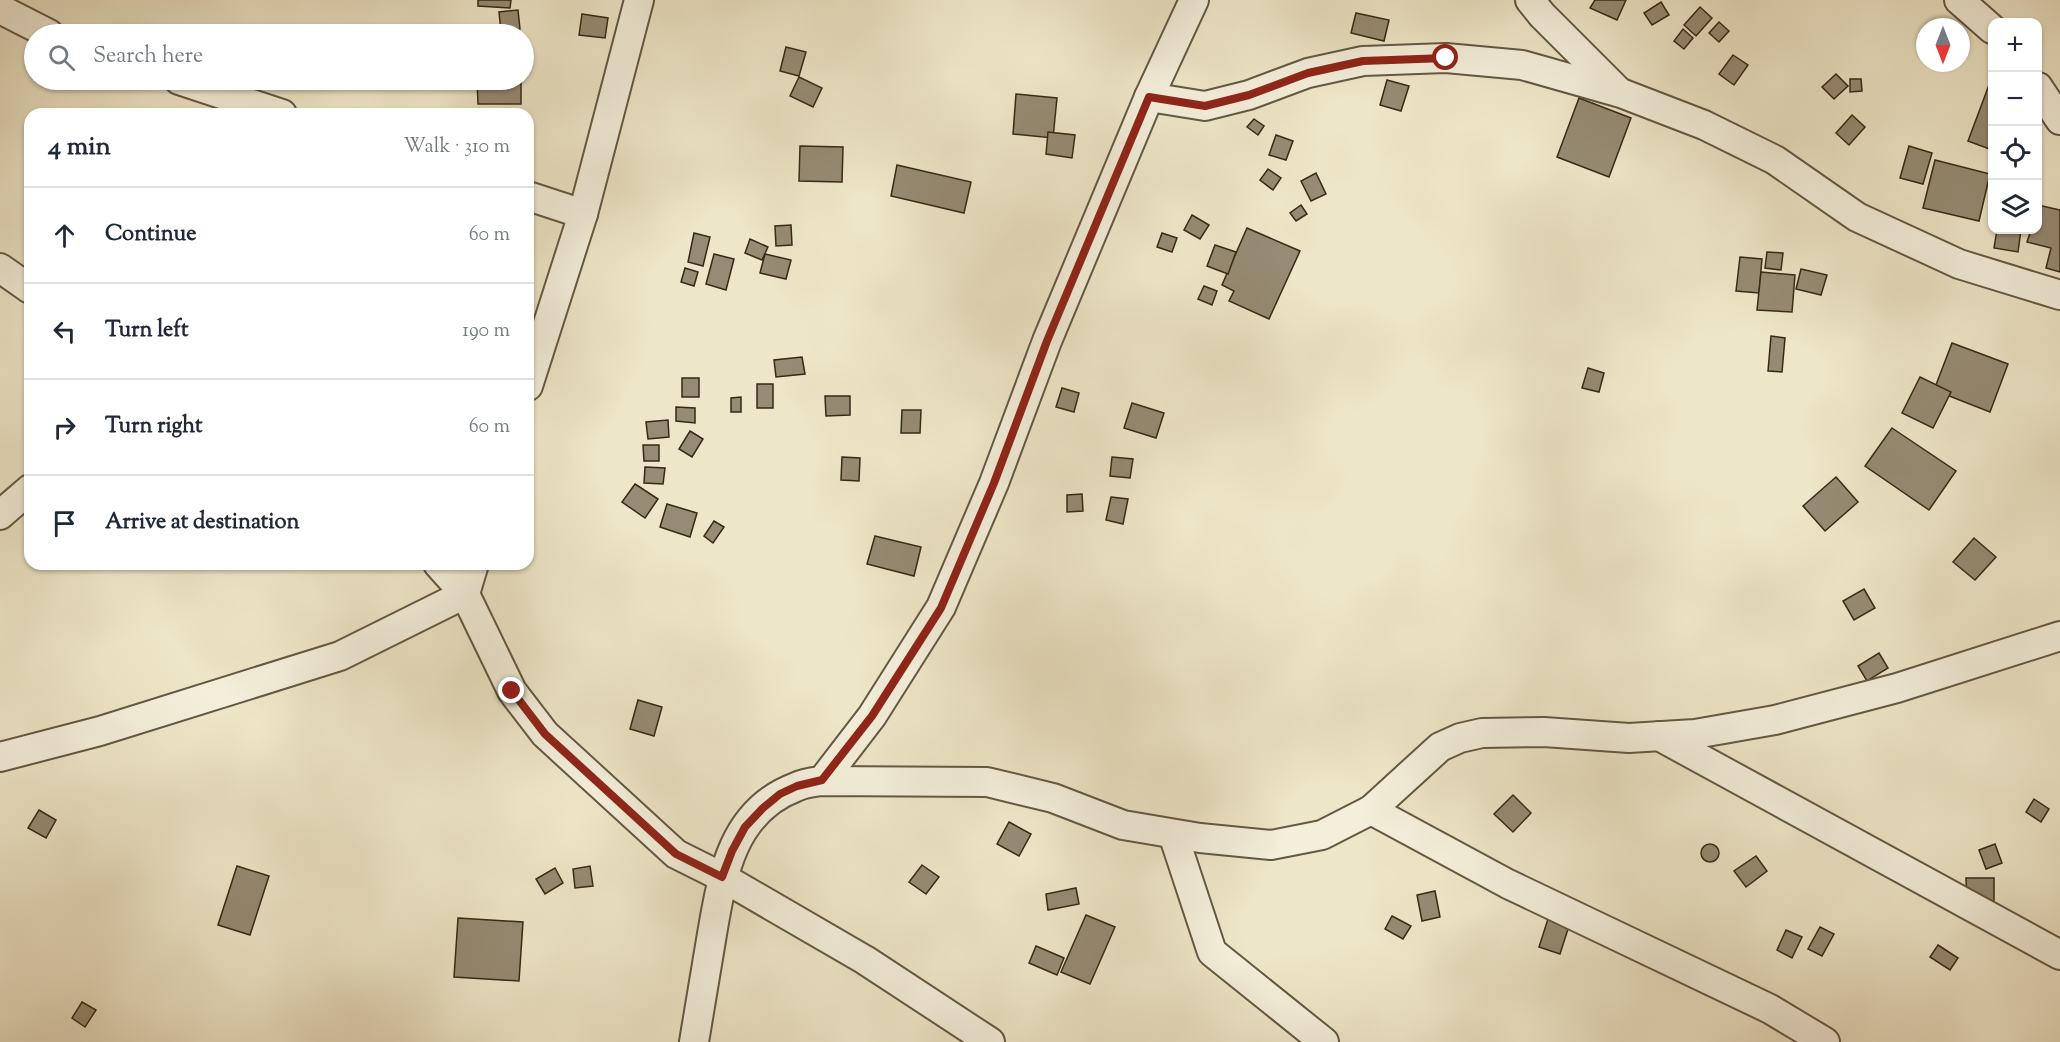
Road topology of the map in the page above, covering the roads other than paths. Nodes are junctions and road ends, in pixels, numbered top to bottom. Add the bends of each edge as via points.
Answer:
1 (639, 0) edge
2 (1194, 0) edge
3 (1530, 0) edge
4 (1959, 0) edge
5 (0, 9) edge
6 (29, 24) edge
7 (1988, 25) edge
8 (209, 90) edge
9 (1621, 93) junction
10 (2042, 94) edge
11 (1149, 97) junction
12 (264, 108) edge
13 (2060, 120) edge
14 (534, 198) edge
15 (583, 214) junction
16 (0, 268) edge
17 (24, 285) edge
18 (2060, 295) edge
19 (534, 367) edge
20 (24, 494) edge
21 (0, 515) edge
22 (443, 570) edge
23 (472, 570) edge
24 (465, 594) junction
25 (2060, 636) edge
26 (1658, 736) junction
27 (0, 757) edge
28 (822, 780) junction
29 (1371, 810) junction
30 (1173, 834) junction
31 (722, 877) junction
32 (2060, 955) edge
33 (694, 1042) edge
34 (990, 1042) edge
35 (1324, 1042) edge
36 (1825, 1042) edge

1 - 15 street
2 - 11 street
3 - 9 street
4 - 7 street
5 - 6 street
8 - 12 street
9 - 11 street via 1522,65 1446,58 1363,61 1308,73 1205,106
9 - 18 street via 1704,125 1765,155 1857,217 1959,264
10 - 13 street
11 - 28 street via 941,608 872,716
14 - 15 street
15 - 19 street
16 - 17 street
20 - 21 street
22 - 24 street
23 - 24 street
24 - 27 street via 340,656 100,731
24 - 31 street via 512,691 545,734 676,854
25 - 26 street via 1775,720 1695,734
26 - 29 street via 1629,738 1544,732 1460,738 1440,747
26 - 32 street
28 - 30 street via 987,782 1053,798 1123,825
28 - 31 street via 780,794 763,808 745,827
29 - 30 street via 1322,835 1271,845
29 - 36 street via 1508,884 1770,1009
30 - 35 street via 1212,952
31 - 33 street
31 - 34 street via 865,960

